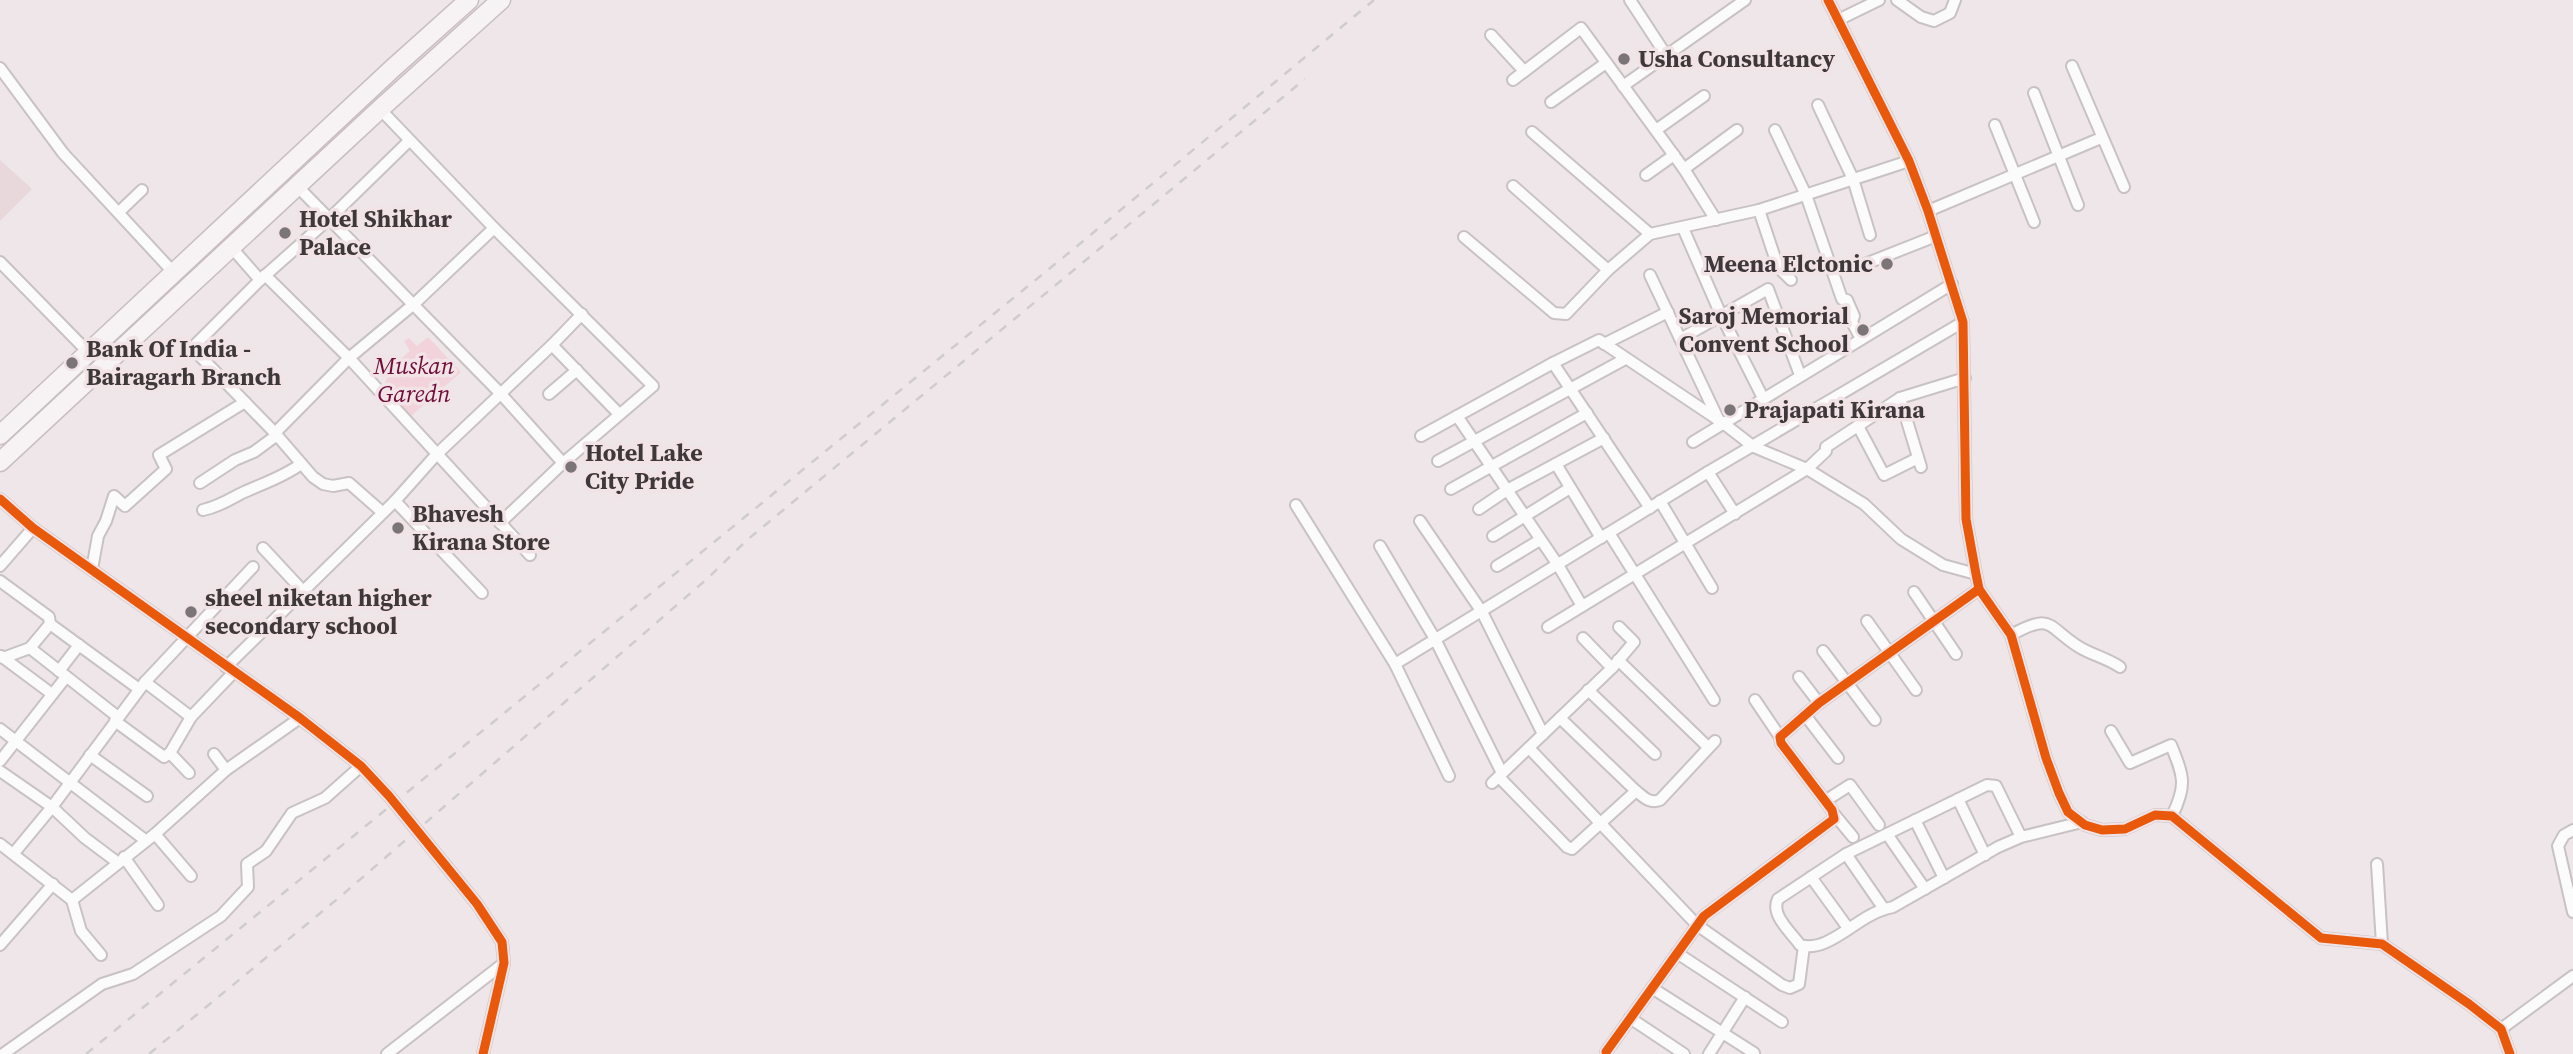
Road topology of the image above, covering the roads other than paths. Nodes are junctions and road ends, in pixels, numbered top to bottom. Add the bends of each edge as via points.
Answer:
1 (469, 0) edge
2 (501, 0) edge
3 (1630, 0) edge
4 (1745, 0) edge
5 (1828, 0) edge
6 (1879, 0) edge
7 (1897, 0) edge
8 (1955, 0) edge
9 (1838, 20) junction
10 (1491, 35) dead end
11 (1666, 55) junction
12 (1606, 63) junction
13 (2072, 66) dead end
14 (0, 68) edge
15 (1524, 71) junction
16 (1513, 80) dead end
17 (1623, 86) junction
18 (2034, 93) dead end
19 (1704, 96) dead end
20 (1551, 102) dead end
21 (1818, 105) dead end
22 (380, 109) junction
23 (1996, 125) dead end
24 (1656, 130) junction
25 (1737, 130) dead end
26 (1775, 130) dead end
27 (1532, 132) dead end
28 (2101, 138) junction
29 (410, 141) junction
30 (1674, 155) junction
31 (2059, 156) junction
32 (1909, 161) junction
33 (1684, 169) junction
34 (2015, 174) junction
35 (1646, 175) dead end
36 (1853, 179) junction
37 (297, 186) junction
38 (1513, 186) dead end
39 (2124, 187) dead end
40 (142, 190) dead end
41 (1806, 195) junction
42 (2078, 205) dead end
43 (1759, 210) junction
44 (1928, 211) junction
45 (119, 212) junction
46 (330, 218) junction
47 (1716, 220) junction
48 (2034, 222) dead end
49 (494, 228) junction
50 (1683, 228) junction
51 (1650, 234) junction
52 (1870, 234) dead end
53 (1936, 236) junction
54 (1464, 237) dead end
55 (232, 248) junction
56 (0, 262) edge
57 (1860, 266) dead end
58 (1608, 270) junction
59 (174, 274) junction
60 (1650, 275) dead end
61 (262, 277) junction
62 (1791, 280) dead end
63 (1952, 284) junction
64 (414, 304) junction
65 (1668, 312) junction
66 (582, 314) junction
67 (1721, 315) junction
68 (1963, 323) junction
69 (1682, 338) junction
70 (1861, 339) junction
71 (1604, 344) junction
72 (552, 345) junction
73 (88, 352) junction
74 (349, 358) junction
75 (1625, 359) junction
76 (1553, 363) junction
77 (577, 370) junction
78 (1800, 375) junction
79 (1965, 378) junction
80 (1571, 389) junction
81 (500, 393) junction
82 (549, 394) dead end
83 (1763, 398) junction
84 (1900, 398) junction
85 (245, 402) junction
86 (1587, 413) junction
87 (619, 414) junction
88 (1457, 416) junction
89 (1721, 422) junction
90 (1858, 426) junction
91 (276, 434) junction
92 (0, 435) edge
93 (1421, 436) dead end
94 (1605, 438) junction
95 (1474, 440) junction
96 (1693, 442) dead end
97 (1754, 447) junction
98 (436, 455) junction
99 (1438, 461) dead end
100 (0, 462) edge
101 (563, 463) junction
102 (301, 464) junction
103 (1556, 464) junction
104 (1490, 466) junction
105 (1807, 469) junction
106 (1708, 472) junction
107 (200, 483) dead end
108 (1570, 488) junction
109 (1451, 489) dead end
110 (1507, 490) junction
111 (0, 499) edge
112 (395, 501) junction
113 (1660, 501) junction
114 (1296, 505) dead end
115 (1650, 508) junction
116 (1479, 509) dead end
117 (203, 510) dead end
118 (382, 512) junction
119 (1735, 513) junction
120 (1525, 516) junction
121 (1420, 521) dead end
122 (500, 523) junction
123 (33, 528) junction
124 (1493, 536) dead end
125 (1605, 536) junction
126 (1540, 540) junction
127 (1685, 544) junction
128 (1380, 546) dead end
129 (263, 548) dead end
130 (530, 555) dead end
131 (1558, 565) junction
132 (0, 566) edge
133 (1497, 566) dead end
134 (253, 567) dead end
135 (92, 569) junction
136 (1634, 574) junction
137 (1976, 574) junction
138 (0, 581) edge
139 (1712, 588) dead end
140 (1979, 589) junction
141 (302, 590) junction
142 (1914, 592) dead end
143 (482, 593) dead end
144 (1582, 606) junction
145 (1482, 612) junction
146 (1867, 621) dead end
147 (1934, 621) junction
148 (50, 624) junction
149 (1548, 627) dead end
150 (1619, 627) dead end
151 (2011, 635) junction
152 (187, 638) junction
153 (1583, 638) dead end
154 (1435, 639) junction
155 (79, 645) junction
156 (30, 648) junction
157 (1823, 651) dead end
158 (1889, 653) junction
159 (1956, 654) dead end
160 (2, 657) edge
161 (1395, 664) junction
162 (1615, 664) junction
163 (2120, 667) dead end
164 (229, 670) junction
165 (63, 674) junction
166 (1799, 677) dead end
167 (1846, 684) junction
168 (142, 686) junction
169 (1916, 690) dead end
170 (1588, 691) junction
171 (52, 695) junction
172 (1714, 700) dead end
173 (1755, 700) dead end
174 (1819, 704) junction
175 (1805, 715) junction
176 (191, 717) junction
177 (300, 718) junction
178 (1560, 718) junction
179 (117, 719) junction
180 (1875, 720) dead end
181 (0, 729) edge
182 (2111, 731) dead end
183 (1543, 734) junction
184 (1780, 737) junction
185 (16, 742) junction
186 (1529, 748) junction
187 (170, 753) junction
188 (214, 754) dead end
189 (1656, 754) dead end
190 (90, 755) junction
191 (1838, 758) dead end
192 (0, 761) edge
193 (361, 766) junction
194 (226, 770) junction
195 (0, 771) edge
196 (189, 773) dead end
197 (1448, 776) dead end
198 (1498, 778) junction
199 (70, 782) junction
200 (1636, 791) junction
201 (146, 796) dead end
202 (1958, 799) junction
203 (1825, 801) junction
204 (52, 807) junction
205 (1834, 814) junction
206 (2172, 816) junction
207 (1915, 820) junction
208 (2081, 822) junction
209 (1601, 824) junction
210 (1883, 829) junction
211 (2573, 830) edge
212 (150, 837) junction
213 (1853, 837) dead end
214 (2021, 837) junction
215 (5, 851) edge
216 (1846, 854) junction
217 (1985, 855) junction
218 (120, 859) junction
219 (2377, 864) dead end
220 (191, 876) dead end
221 (1811, 877) junction
222 (1944, 878) junction
223 (53, 884) junction
224 (1925, 889) junction
225 (72, 900) junction
226 (158, 905) dead end
227 (1884, 909) junction
228 (2573, 912) edge
229 (1697, 925) junction
230 (1848, 928) junction
231 (2382, 944) junction
232 (0, 945) edge
233 (1804, 946) junction
234 (1677, 953) junction
235 (101, 955) dead end
236 (504, 963) junction
237 (2573, 976) edge
238 (1652, 988) junction
239 (1745, 997) junction
240 (1630, 1018) junction
241 (1782, 1021) dead end
242 (2501, 1029) junction
243 (1723, 1033) junction
244 (1606, 1052) dead end
245 (1754, 1053) edge
246 (4, 1054) edge
247 (387, 1054) edge
248 (483, 1054) edge
249 (1684, 1054) edge
250 (1709, 1054) edge
251 (2510, 1054) edge

1 - 59 main road
2 - 22 main road
3 - 11 street
4 - 11 street
5 - 9 street
6 - 9 street
7 - 8 street via 1934,21 1950,13
9 - 32 street
10 - 15 street
11 - 17 street
12 - 15 street via 1581,28
12 - 17 street
12 - 20 street
13 - 28 street
14 - 45 street via 63,153
15 - 16 street
17 - 24 street
18 - 31 street
19 - 24 street
21 - 36 street
22 - 29 street
22 - 37 main road
23 - 34 street
24 - 30 street
25 - 33 street
26 - 41 street
27 - 51 street
28 - 31 street
28 - 39 street
29 - 46 street
29 - 49 street
30 - 33 street
30 - 35 street
31 - 34 street
31 - 42 street
32 - 36 street
32 - 44 street
33 - 47 street
34 - 44 street
34 - 48 street
36 - 41 street
36 - 52 street
37 - 46 street
37 - 55 main road
38 - 58 street
40 - 45 street
41 - 43 street
41 - 70 street
43 - 47 street
43 - 62 street via 1778,267
44 - 53 street
45 - 59 street
46 - 61 street
46 - 64 street
47 - 50 street
49 - 64 street
49 - 66 street
50 - 51 street
50 - 67 street
51 - 58 street
53 - 57 street
53 - 63 street
54 - 58 street via 1560,315 1577,304
55 - 61 street
55 - 100 main road
56 - 73 street
59 - 73 main road
60 - 65 street
61 - 74 street
61 - 85 street via 194,346
63 - 68 street
63 - 70 street
64 - 74 street
64 - 81 street
65 - 69 street
65 - 71 street
66 - 72 street
66 - 87 street via 653,386
67 - 69 street
67 - 78 street via 1768,289
67 - 83 street
68 - 79 street
68 - 97 street
69 - 89 street
70 - 78 street
71 - 75 street
71 - 76 street via 1599,340
72 - 77 street
72 - 81 street
73 - 92 main road
74 - 91 street
74 - 98 street
75 - 80 street
75 - 89 street
76 - 80 street
76 - 88 street
77 - 82 street
77 - 87 street
78 - 83 street
79 - 84 street
79 - 137 street via 1966,519
80 - 86 street
80 - 95 street
81 - 98 street
81 - 101 street
83 - 89 street
84 - 90 street
84 - 90 street via 1920,463 1884,475
85 - 91 street
85 - 135 street via 159,455 166,469 125,506 114,496 98,536
86 - 94 street
86 - 104 street
87 - 101 street
88 - 93 street
88 - 95 street
89 - 96 street
89 - 97 street
90 - 105 street via 1826,447
91 - 102 street
91 - 107 street
94 - 103 street
94 - 115 street
95 - 99 street
95 - 104 street
97 - 105 street
97 - 106 street
98 - 112 street
98 - 122 street
101 - 122 street
102 - 117 street via 283,477
102 - 118 street via 323,484 349,483
103 - 108 street
103 - 110 street
104 - 109 street
104 - 110 street
105 - 119 street
105 - 137 street via 1864,504 1901,539 1943,565
106 - 113 street
106 - 119 street
108 - 120 street
108 - 125 street
110 - 116 street
110 - 120 street
111 - 123 street
112 - 118 street
112 - 143 street
113 - 115 street
113 - 127 street
114 - 161 street
115 - 125 street
118 - 141 street
119 - 127 street
120 - 124 street
120 - 126 street
121 - 145 street
122 - 130 street
123 - 132 street
123 - 135 street
125 - 131 street
125 - 136 street
126 - 131 street
126 - 133 street
127 - 136 street
127 - 139 street
128 - 154 street
129 - 141 street
131 - 144 street
131 - 145 street
134 - 152 street
135 - 152 street
136 - 144 street
136 - 172 street
137 - 140 street
138 - 148 street via 49,617
140 - 147 street
140 - 151 street
141 - 164 street
142 - 147 street
144 - 149 street
145 - 154 street
145 - 183 street
146 - 158 street
147 - 158 street
147 - 159 street
148 - 155 street
148 - 156 street
150 - 162 street via 1634,642
151 - 163 street via 2044,622 2081,649
151 - 208 street via 2050,770 2068,812
152 - 164 street
152 - 168 street
153 - 162 street
154 - 161 street
154 - 198 street
155 - 165 street
155 - 168 street
156 - 160 street
156 - 165 street
157 - 167 street
158 - 167 street
158 - 169 street
160 - 171 street
161 - 197 street
162 - 170 street
162 - 200 street via 1712,744 1660,800 1648,801
164 - 176 street
164 - 177 street
165 - 171 street
165 - 179 street
166 - 174 street
167 - 174 street
167 - 180 street
168 - 176 street
168 - 179 street
170 - 178 street
170 - 189 street
171 - 185 street
173 - 184 street
174 - 175 street
175 - 184 street
175 - 191 street
176 - 187 street
177 - 193 street
177 - 194 street
178 - 183 street
178 - 200 street
179 - 187 street via 164,757
179 - 190 street
181 - 185 street
182 - 206 street via 2130,763 2171,745 2180,766 2183,793
183 - 186 street
184 - 203 street
185 - 192 street
185 - 199 street
186 - 198 street
186 - 209 street
187 - 196 street
188 - 194 street
190 - 199 street
190 - 201 street
193 - 236 street via 489,921 502,942
193 - 246 street via 325,797 292,813 266,851 247,864 248,887 221,916 139,970 102,985
194 - 212 street
195 - 204 street
198 - 209 street via 1567,847 1575,848
199 - 204 street
199 - 212 street
200 - 209 street
202 - 207 street
202 - 214 street via 1987,785 1996,786
202 - 217 street
203 - 205 street
203 - 210 street via 1850,785
204 - 215 street
204 - 218 street via 85,838
205 - 213 street
205 - 229 street via 1828,824
206 - 208 street via 2155,815 2124,829 2102,830
206 - 231 street via 2322,937
207 - 210 street
207 - 222 street
208 - 214 street
209 - 229 street
210 - 216 street
210 - 224 street
211 - 228 street via 2558,846
212 - 218 street
212 - 220 street
214 - 217 street
215 - 223 street
216 - 221 street
216 - 227 street
217 - 222 street
218 - 225 street
218 - 226 street
219 - 231 street
221 - 230 street
221 - 233 street via 1779,899 1775,909
222 - 224 street
223 - 225 street
223 - 232 street
224 - 227 street
225 - 235 street via 81,931
227 - 230 street
229 - 233 street via 1790,988 1799,984
229 - 234 street
230 - 233 street via 1826,941
231 - 242 street
234 - 238 street
234 - 239 street
236 - 247 street
236 - 248 street
237 - 242 street
238 - 240 street
238 - 243 street
239 - 241 street
239 - 243 street
240 - 244 street
240 - 249 street
242 - 251 street
243 - 245 street
243 - 250 street

